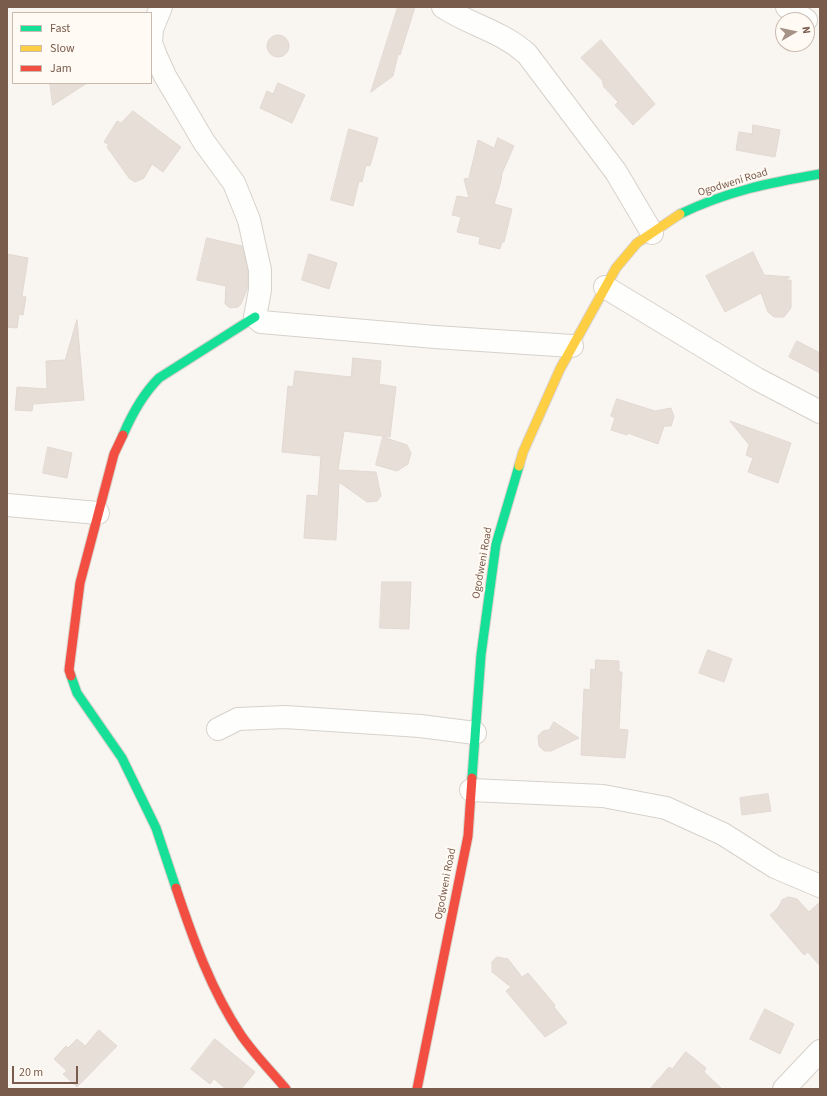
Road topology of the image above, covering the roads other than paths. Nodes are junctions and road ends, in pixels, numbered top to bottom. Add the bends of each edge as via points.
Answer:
1 (161, 7) edge
2 (443, 7) edge
3 (152, 29) edge
4 (152, 46) edge
5 (820, 174) edge
6 (652, 233) junction
7 (605, 287) junction
8 (255, 317) junction
9 (572, 346) junction
10 (820, 412) edge
11 (7, 505) edge
12 (98, 513) junction
13 (218, 729) dead end
14 (475, 733) junction
15 (471, 790) junction
16 (820, 886) edge
17 (820, 1051) edge
18 (286, 1089) edge
19 (417, 1089) edge
20 (784, 1089) edge

1 - 3 street
2 - 6 street via 456,16 507,38 527,54 616,172
4 - 8 street via 166,76 204,142 234,183 249,220 260,270 260,290
5 - 6 street, Ogodweni Road via 761,184 709,200 673,218
6 - 7 street, Ogodweni Road via 637,243 616,268
7 - 9 street, Ogodweni Road
7 - 10 street via 756,379
8 - 9 street via 261,322
8 - 12 street via 159,378 147,390 132,414 114,454
9 - 14 street, Ogodweni Road via 523,452 496,544 481,655
11 - 12 street
12 - 18 street via 78,599 69,670 72,681 77,693 122,758 156,828 196,948 222,1004 242,1036
13 - 14 street via 238,719 285,717 420,726
14 - 15 street, Ogodweni Road
15 - 16 street via 603,796 666,808 724,834 775,867
15 - 19 street, Ogodweni Road via 468,836
17 - 20 street

